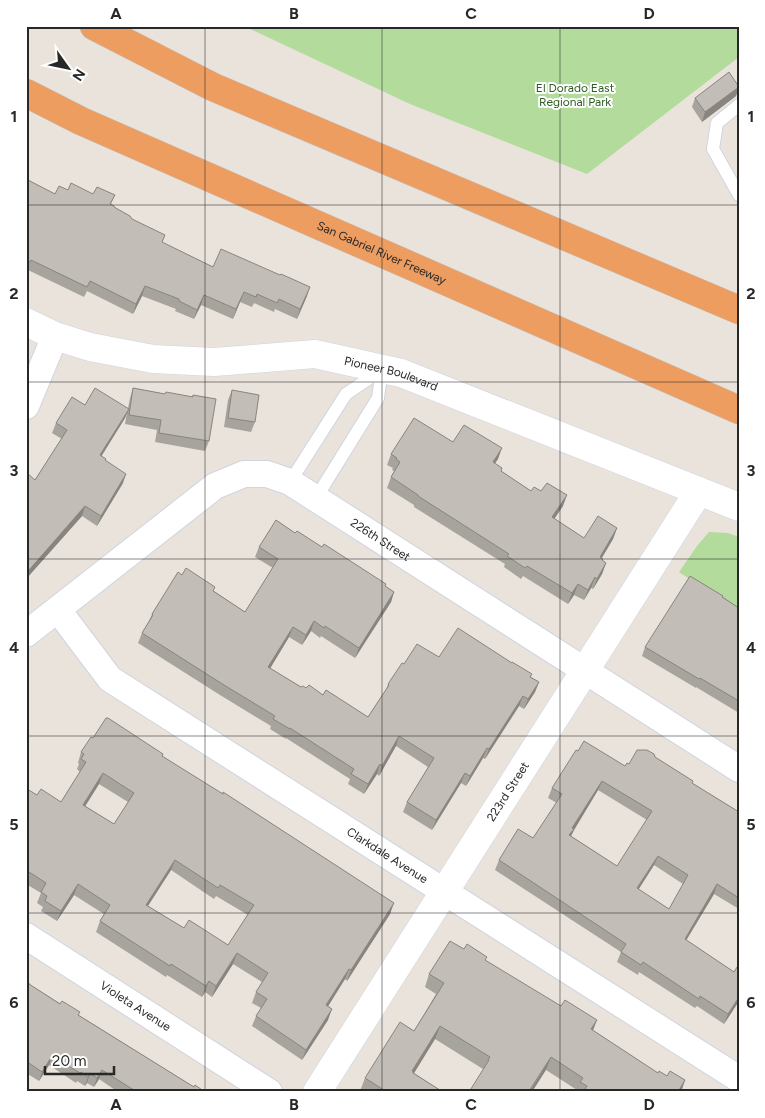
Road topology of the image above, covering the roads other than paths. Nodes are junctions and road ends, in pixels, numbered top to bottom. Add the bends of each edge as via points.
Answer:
1 (94, 26) edge
2 (26, 93) edge
3 (739, 105) edge
4 (739, 195) edge
5 (739, 310) edge
6 (26, 322) edge
7 (55, 336) junction
8 (382, 369) junction
9 (26, 406) edge
10 (739, 410) edge
11 (290, 482) junction
12 (699, 491) junction
13 (316, 498) junction
14 (739, 507) edge
15 (58, 610) junction
16 (26, 634) edge
17 (585, 670) junction
18 (739, 769) edge
19 (445, 892) junction
20 (26, 936) edge
21 (739, 1079) edge
22 (269, 1092) edge
23 (317, 1092) edge

1 - 5 highway via 212,87
2 - 10 highway, San Gabriel River Freeway via 81,121
3 - 4 lane via 718,123 713,149
6 - 7 street, Pioneer Boulevard
7 - 8 street, Pioneer Boulevard via 90,347 153,359 214,362 315,354
7 - 9 street
8 - 11 lane via 346,394
8 - 12 street, Pioneer Boulevard via 401,373
8 - 13 lane via 378,398
11 - 13 street, 226th Street
11 - 15 street, 226th Street via 267,474 244,474 215,486
12 - 14 street, Pioneer Boulevard
12 - 17 street, 223rd Street
13 - 17 street, 226th Street
15 - 16 street, 226th Street
15 - 19 street, Clarkdale Avenue via 110,680
17 - 18 street, 226th Street
17 - 19 street, 223rd Street
19 - 21 street, Clarkdale Avenue
19 - 23 street, 223rd Street
20 - 22 street, Violeta Avenue

